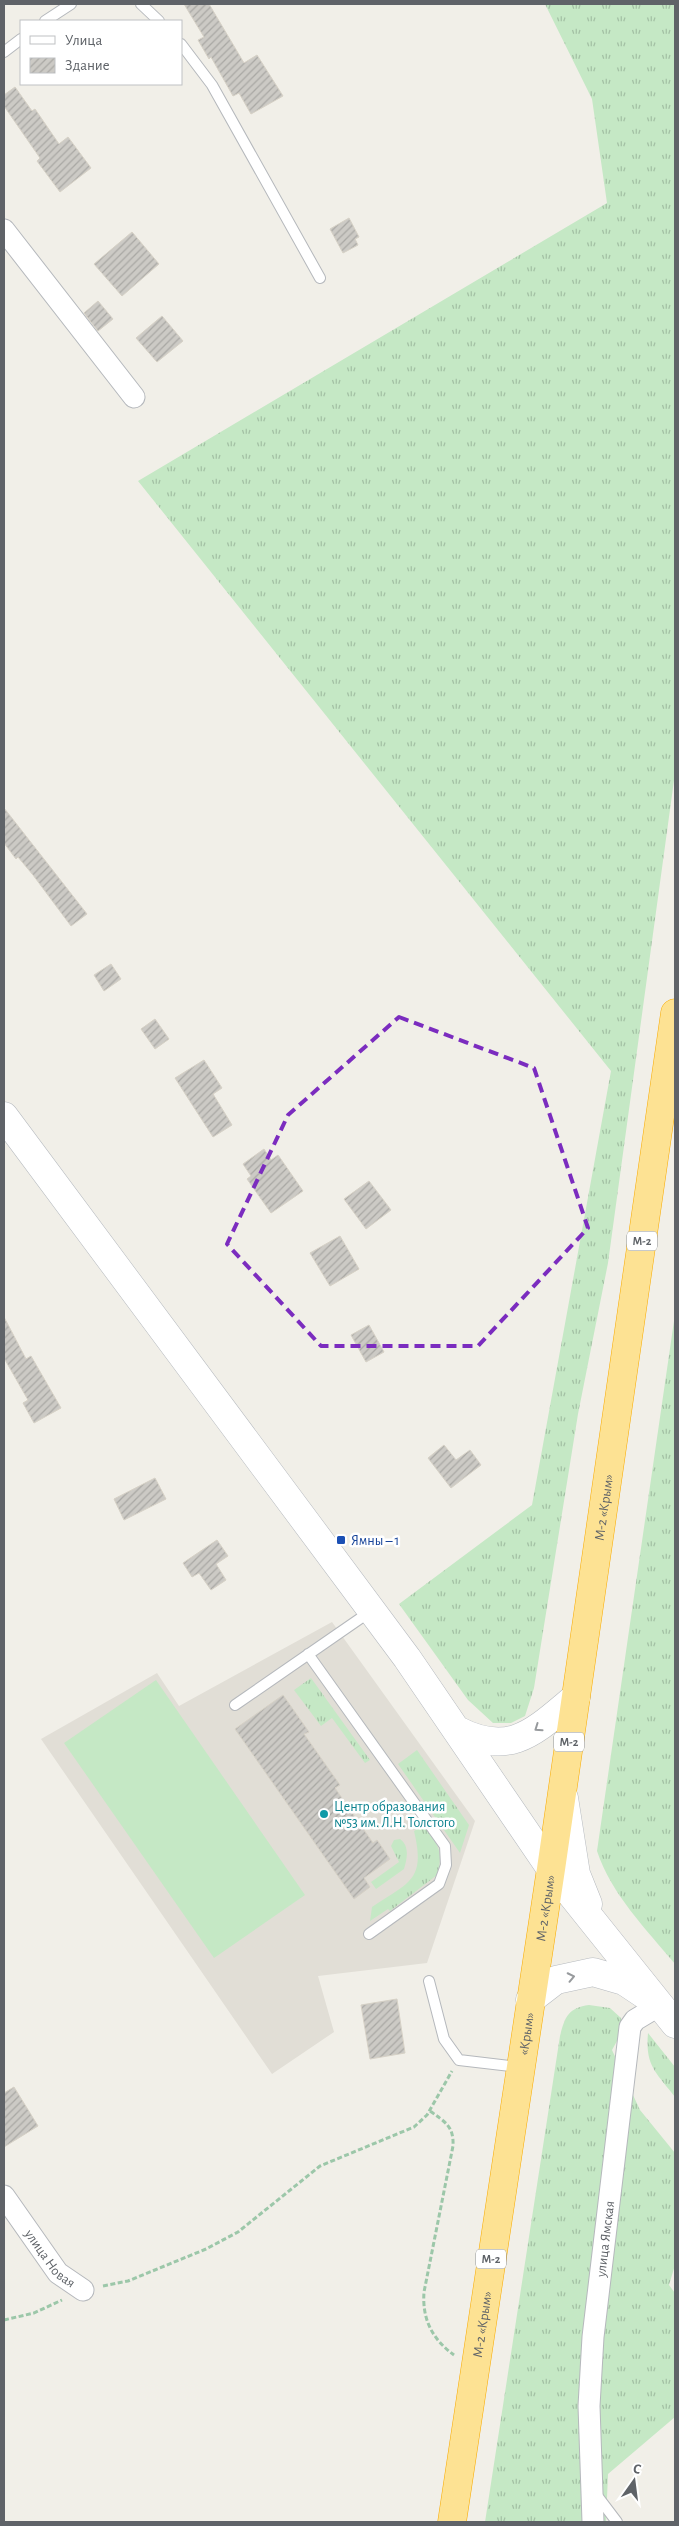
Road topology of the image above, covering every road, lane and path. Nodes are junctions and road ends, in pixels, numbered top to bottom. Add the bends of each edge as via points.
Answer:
1 (70, 4) edge
2 (142, 4) edge
3 (46, 20) edge
4 (158, 20) edge
5 (20, 40) edge
6 (182, 45) edge
7 (4, 52) edge
8 (4, 230) edge
9 (320, 278) dead end
10 (134, 397) dead end
11 (675, 1013) edge
12 (4, 1116) edge
13 (370, 1611) junction
14 (308, 1654) junction
15 (576, 1697) junction
16 (235, 1705) dead end
17 (456, 1730) junction
18 (562, 1788) junction
19 (550, 1869) junction
20 (600, 1930) junction
21 (369, 1934) dead end
22 (429, 1981) dead end
23 (530, 2000) junction
24 (668, 2015) edge
25 (459, 2060) junction
26 (520, 2067) junction
27 (430, 2111) junction
28 (4, 2196) edge
29 (83, 2290) junction
30 (4, 2320) edge
31 (475, 2369) junction
32 (592, 2488) junction
33 (452, 2522) edge
34 (594, 2522) edge
35 (617, 2522) edge

1 - 3 lane
2 - 4 lane
5 - 7 lane
6 - 9 lane via 212,85
8 - 10 street
11 - 15 highway, М-2 «Крым» / М-2
12 - 13 main road
13 - 14 lane
13 - 17 main road
14 - 16 lane
14 - 21 lane via 445,1846 446,1865 439,1884
15 -> 17 main road via 543,1725 511,1742 481,1741
15 - 18 highway, М-2 «Крым» / М-2
17 - 19 main road
18 - 19 highway, М-2 «Крым» / М-2
18 - 20 main road via 576,1874
19 - 20 main road
19 - 23 highway, М-2 «Крым» / М-2
20 - 24 main road
22 - 25 lane via 444,2039
23 -> 24 main road via 556,1980 592,1972 624,1981
23 - 26 highway, «Крым» / М-2
24 - 32 street, улица Ямская via 635,2020 630,2027 593,2337 589,2406
25 - 26 lane
25 - 27 path
26 - 31 highway, М-2 «Крым» / М-2
27 - 29 path via 414,2127 320,2166 254,2221 222,2241 128,2281
27 - 31 path via 446,2122 454,2134 423,2308 435,2339
28 - 29 street, улица Новая via 58,2273
29 - 30 path via 34,2313
31 - 33 highway, М-2 «Крым» / М-2
32 - 34 street, улица Ямская
32 - 35 lane

